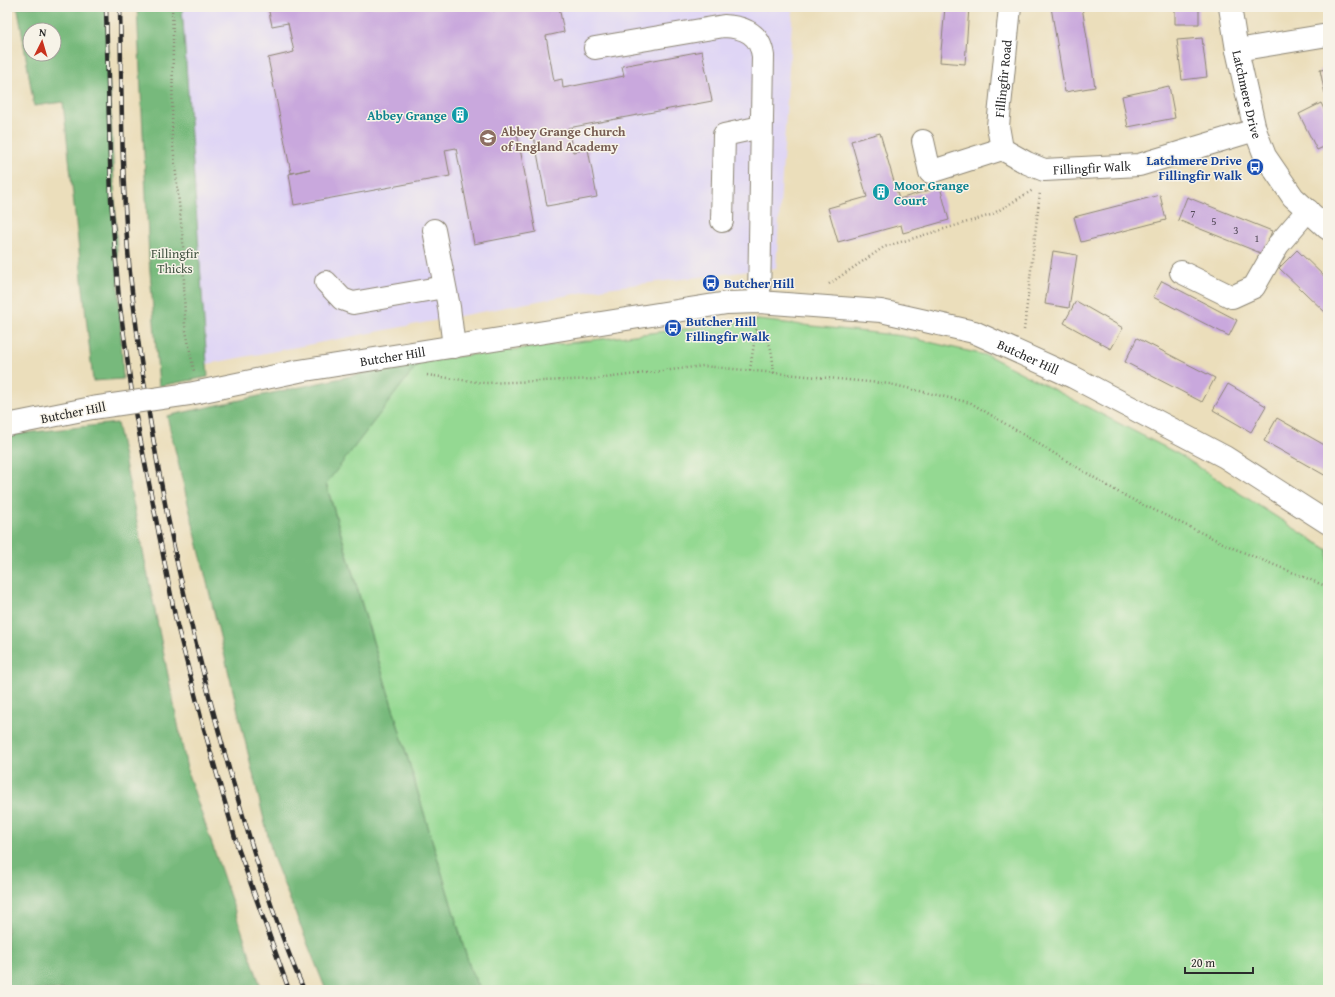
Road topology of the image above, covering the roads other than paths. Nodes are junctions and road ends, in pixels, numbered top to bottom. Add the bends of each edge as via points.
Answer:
1 (1010, 7) edge
2 (1230, 7) edge
3 (1328, 35) edge
4 (595, 48) dead end
5 (1236, 50) junction
6 (761, 127) junction
7 (1255, 130) junction
8 (923, 140) dead end
9 (1002, 149) junction
10 (1308, 210) junction
11 (722, 220) dead end
12 (1328, 229) edge
13 (434, 230) dead end
14 (1181, 272) dead end
15 (326, 282) dead end
16 (444, 287) junction
17 (759, 302) junction
18 (454, 347) junction
19 (7, 425) edge
20 (1328, 523) edge

1 - 9 street, Fillingfir Road via 998,126
2 - 5 street, Latchmere Drive
3 - 5 street
4 - 6 street via 715,27 735,27 748,31 762,48
5 - 7 street, Latchmere Drive
6 - 11 street via 724,135
6 - 17 street
7 - 9 street, Fillingfir Walk via 1139,165 1043,177 1027,163
7 - 10 street, Latchmere Drive via 1264,156 1293,197
8 - 9 street via 930,172
10 - 12 street, Latchmere Drive
10 - 14 street via 1278,245 1254,287 1249,290 1232,298
13 - 16 street
15 - 16 street via 342,299 352,303
16 - 18 street
17 - 18 street, Butcher Hill via 727,304
17 - 20 street, Butcher Hill via 881,311 966,330 1073,377 1224,457
18 - 19 street, Butcher Hill, bridge via 299,370 193,393 92,408

